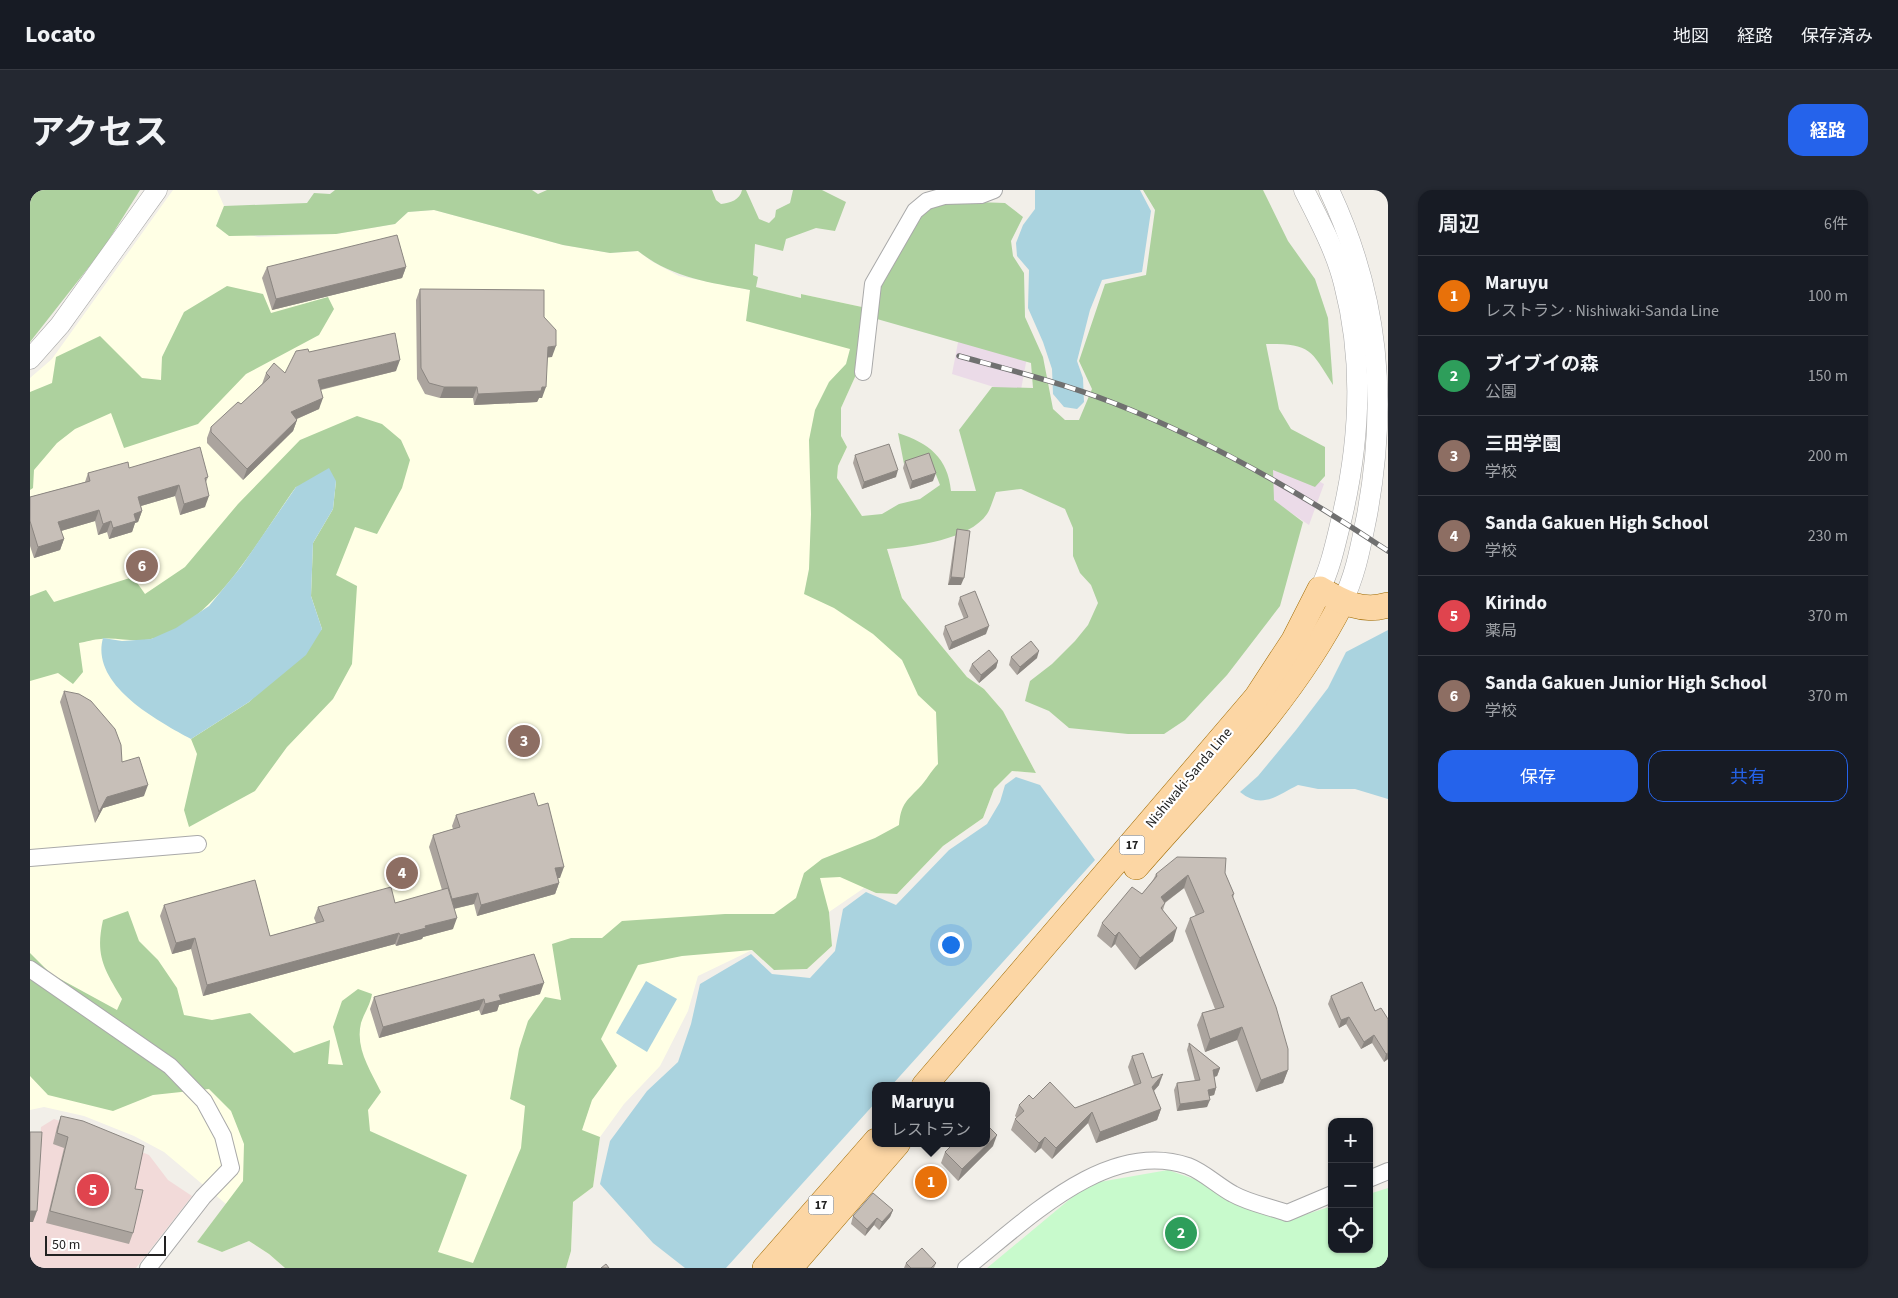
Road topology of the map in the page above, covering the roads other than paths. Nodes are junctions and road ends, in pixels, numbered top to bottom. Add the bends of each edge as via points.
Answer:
1 (157, 190) edge
2 (994, 190) edge
3 (1304, 190) edge
4 (1329, 190) edge
5 (30, 359) edge
6 (863, 372) dead end
7 (1320, 589) junction
8 (1342, 602) junction
9 (1388, 605) edge
10 (198, 844) dead end
11 (30, 858) edge
12 (30, 969) edge
13 (927, 1082) edge
14 (950, 1082) edge
15 (872, 1146) edge
16 (895, 1147) edge
17 (1388, 1171) edge
18 (1373, 1177) edge
19 (1328, 1196) edge
20 (148, 1268) edge
21 (765, 1268) edge
22 (790, 1268) edge
23 (966, 1268) edge

1 - 5 street via 60,325
2 - 6 street via 981,195 944,196 927,201 915,211 874,284
3 - 7 street via 1328,239 1344,283 1358,384 1358,418 1351,474 1335,545
4 - 8 street via 1359,264 1370,306 1379,380 1375,474 1361,547
7 - 8 main road
7 - 13 main road, Nishiwaki-Sanda Line / 17 via 1294,640 1256,698
8 - 9 main road via 1371,609
8 - 14 main road, Nishiwaki-Sanda Line / 17 via 1328,630 1273,709
10 - 11 street
12 - 20 street via 170,1066 204,1101 223,1136 231,1168 203,1197
15 - 21 main road, 17
16 - 22 main road, 17
17 - 18 street
19 - 23 street via 1287,1213 1234,1195 1190,1167 1173,1162 1150,1161 1108,1168 1070,1187

